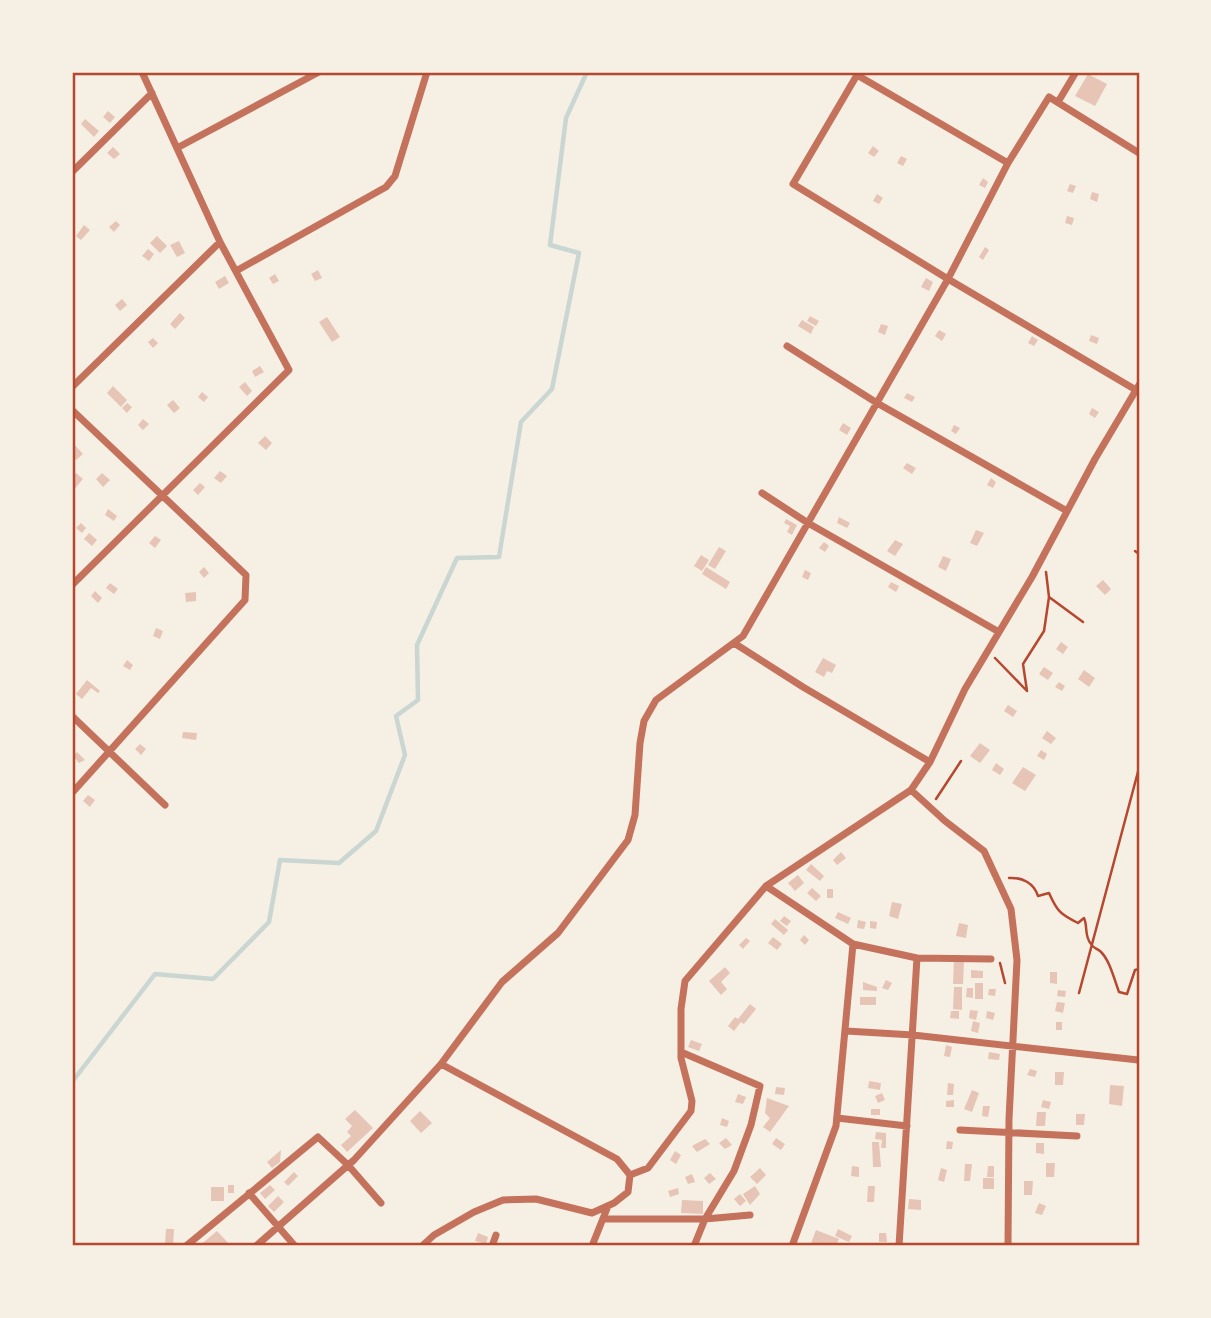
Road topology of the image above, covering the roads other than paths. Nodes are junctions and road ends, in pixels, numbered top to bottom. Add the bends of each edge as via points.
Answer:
1 (142, 72) edge
2 (319, 72) edge
3 (428, 72) edge
4 (1076, 72) edge
5 (152, 93) junction
6 (1058, 102) junction
7 (177, 148) junction
8 (1139, 153) edge
9 (1008, 163) junction
10 (72, 172) edge
11 (220, 242) junction
12 (236, 271) junction
13 (948, 279) junction
14 (787, 346) dead end
15 (72, 387) edge
16 (1138, 388) edge
17 (877, 402) junction
18 (72, 410) edge
19 (762, 493) dead end
20 (162, 496) junction
21 (1067, 511) junction
22 (808, 523) junction
23 (72, 585) edge
24 (999, 632) junction
25 (734, 643) junction
26 (72, 716) edge
27 (108, 753) junction
28 (930, 762) junction
29 (911, 790) junction
30 (72, 793) edge
31 (165, 805) dead end
32 (766, 886) junction
33 (853, 944) junction
34 (918, 957) junction
35 (991, 959) road end
36 (846, 1031) junction
37 (913, 1035) junction
38 (1014, 1046) junction
39 (681, 1052) junction
40 (1138, 1059) edge
41 (441, 1064) junction
42 (837, 1118) junction
43 (907, 1126) junction
44 (960, 1130) dead end
45 (1009, 1133) junction
46 (1077, 1136) dead end
47 (348, 1165) junction
48 (630, 1175) junction
49 (249, 1194) junction
50 (381, 1203) dead end
51 (608, 1206) junction
52 (750, 1215) dead end
53 (705, 1219) junction
54 (603, 1220) junction
55 (278, 1228) junction
56 (496, 1236) dead end
57 (186, 1246) edge
58 (256, 1246) edge
59 (295, 1246) edge
60 (422, 1246) edge
61 (492, 1246) edge
62 (592, 1246) edge
63 (694, 1246) edge
64 (792, 1246) edge
65 (899, 1246) edge
66 (1008, 1246) edge

1 - 5 street
2 - 7 street
3 - 12 street via 395,176 386,187
4 - 6 street
5 - 7 street
5 - 10 street
6 - 8 street
6 - 9 street via 1049,97
7 - 11 street
9 - 13 street
9 - 13 street via 856,75 793,184
11 - 12 street
11 - 15 street
12 - 20 street via 289,370
13 - 16 street
13 - 17 street
14 - 17 street
16 - 21 street
17 - 21 street
17 - 22 street
18 - 20 street
19 - 22 street
20 - 23 street
20 - 27 street via 246,575 245,600
21 - 24 street
22 - 24 street
22 - 25 street via 743,636
24 - 28 street
25 - 28 street
25 - 41 street via 656,700 644,721 635,816 628,840 558,933 502,982
26 - 27 street
27 - 30 street
27 - 31 street
28 - 29 street
29 - 32 street
29 - 38 street via 984,851 1012,909 1017,960
32 - 33 street
32 - 39 street via 685,981
33 - 34 street
33 - 36 street
34 - 35 street
34 - 37 street
36 - 37 street
36 - 42 street
37 - 38 street
37 - 43 street
38 - 40 street
38 - 45 street
39 - 48 street via 691,1111 648,1168
39 - 53 street via 760,1086 734,1171
41 - 47 street
41 - 48 street via 617,1159
42 - 43 street
42 - 64 street
43 - 65 street
44 - 45 street
45 - 46 street
45 - 66 street
47 - 49 street via 318,1137
47 - 50 street
47 - 55 street
48 - 51 street via 628,1192
49 - 55 street
49 - 57 street
51 - 54 street
51 - 60 street via 592,1213 536,1199 503,1200 444,1229
52 - 53 street
53 - 54 street
53 - 63 street
54 - 62 street
55 - 58 street
55 - 59 street
56 - 61 street

